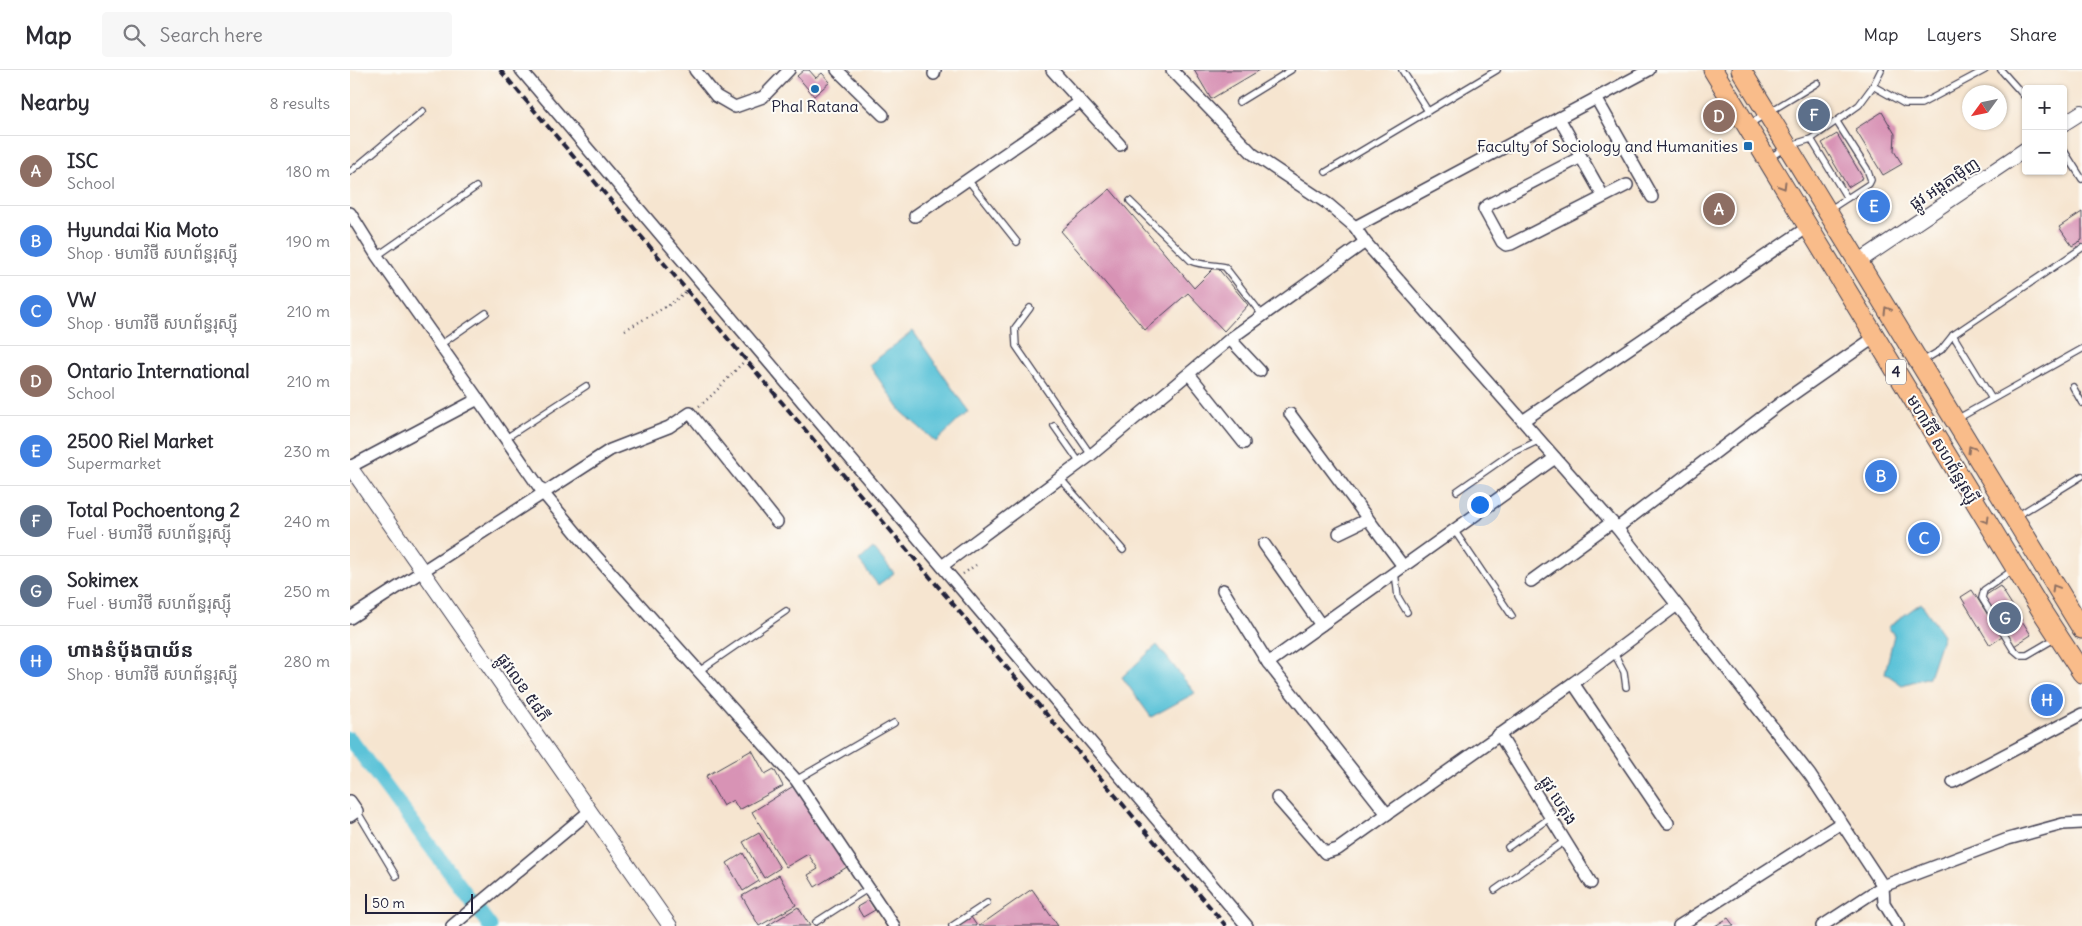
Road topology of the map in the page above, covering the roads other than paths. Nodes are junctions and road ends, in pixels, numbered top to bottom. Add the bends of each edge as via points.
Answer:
1 (521, 70) edge
2 (695, 70) edge
3 (789, 70) edge
4 (837, 70) edge
5 (1052, 70) edge
6 (1172, 70) edge
7 (1291, 70) edge
8 (1402, 70) edge
9 (1497, 70) edge
10 (1649, 70) edge
11 (1713, 70) edge
12 (1741, 70) edge
13 (1881, 70) edge
14 (1985, 70) edge
15 (2001, 70) edge
16 (1817, 83) dead end
17 (1873, 86) junction
18 (2022, 93) edge
19 (1596, 98) junction
20 (1080, 102) junction
21 (1239, 102) dead end
22 (423, 111) dead end
23 (1428, 111) junction
24 (2082, 112) edge
25 (1768, 113) junction
26 (883, 115) dead end
27 (1559, 118) junction
28 (2067, 121) edge
29 (1837, 122) junction
30 (1747, 126) junction
31 (1811, 139) junction
32 (1120, 146) dead end
33 (1788, 146) junction
34 (2022, 152) edge
35 (2067, 155) edge
36 (1581, 157) junction
37 (1767, 159) junction
38 (350, 172) edge
39 (1326, 172) dead end
40 (2082, 179) edge
41 (968, 180) junction
42 (1627, 185) dead end
43 (476, 187) dead end
44 (1604, 196) junction
45 (1652, 197) dead end
46 (1847, 198) junction
47 (1130, 201) dead end
48 (1827, 211) junction
49 (350, 213) edge
50 (915, 216) dead end
51 (1356, 227) junction
52 (1808, 227) junction
53 (1017, 242) dead end
54 (1365, 242) junction
55 (2082, 248) edge
56 (377, 256) junction
57 (1858, 262) junction
58 (1030, 308) dead end
59 (486, 314) dead end
60 (1263, 316) junction
61 (1953, 335) junction
62 (1875, 337) junction
63 (1230, 339) junction
64 (440, 345) junction
65 (2082, 349) edge
66 (1919, 363) junction
67 (1260, 371) dead end
68 (1189, 374) junction
69 (586, 386) dead end
70 (2073, 386) dead end
71 (478, 399) junction
72 (1992, 399) junction
73 (2082, 403) edge
74 (1290, 414) dead end
75 (1524, 420) junction
76 (1954, 420) junction
77 (1054, 426) dead end
78 (1933, 432) junction
79 (506, 438) junction
80 (1540, 440) junction
81 (1244, 443) dead end
82 (1091, 455) junction
83 (1555, 458) junction
84 (1080, 464) junction
85 (350, 467) edge
86 (2082, 476) edge
87 (1060, 478) junction
88 (1457, 491) dead end
89 (544, 494) junction
90 (2013, 518) junction
91 (1368, 520) junction
92 (777, 522) dead end
93 (1614, 525) junction
94 (1454, 530) junction
95 (1340, 533) dead end
96 (1264, 544) dead end
97 (1123, 550) dead end
98 (942, 566) junction
99 (2015, 568) junction
100 (1399, 569) junction
101 (422, 571) junction
102 (1531, 581) dead end
103 (1223, 590) dead end
104 (1677, 605) junction
105 (786, 611) dead end
106 (1407, 612) dead end
107 (1512, 616) dead end
108 (350, 618) edge
109 (1321, 625) junction
110 (2082, 629) edge
111 (2058, 637) junction
112 (1614, 652) junction
113 (1268, 663) junction
114 (699, 671) junction
115 (2082, 673) edge
116 (1573, 683) junction
117 (1626, 687) dead end
118 (2082, 714) edge
119 (894, 723) dead end
120 (1499, 734) junction
121 (796, 780) junction
122 (1953, 782) dead end
123 (1277, 798) dead end
124 (352, 809) edge
125 (590, 811) junction
126 (1387, 814) junction
127 (1551, 818) junction
128 (1668, 823) dead end
129 (1841, 823) junction
130 (2082, 823) edge
131 (1565, 841) junction
132 (1508, 847) dead end
133 (396, 876) dead end
134 (1591, 882) dead end
135 (1883, 886) junction
136 (869, 888) junction
137 (1495, 890) dead end
138 (987, 903) dead end
139 (816, 922) dead end
140 (456, 923) edge
141 (670, 926) edge
142 (894, 926) edge
143 (952, 926) edge
144 (1247, 926) edge
145 (1680, 926) edge
146 (1822, 926) edge
147 (1898, 926) edge

1 - 98 street
2 - 3 street via 716,96 735,107 763,97
4 - 26 street
5 - 20 street
6 - 51 street via 1253,154 1328,204
7 - 21 lane
8 - 23 lane
9 - 23 lane
10 - 19 street
11 - 30 highway, មហាវិថី សហព័ន្ធរុស្ស៊ី / 4
12 - 25 highway, មហាវិថី សហព័ន្ធរុស្ស៊ី / 4
13 - 17 lane
14 - 17 lane via 1921,104 1905,104
15 - 18 lane
16 - 25 lane
17 - 29 lane via 1859,105
19 - 27 street
19 - 45 street
20 - 32 street
20 - 41 street
22 - 38 lane
23 - 39 lane
24 - 28 street
25 - 30 lane
25 - 33 highway, មហាវិថី សហព័ន្ធរុស្ស៊ី / 4
27 - 36 street
27 - 51 street
29 - 31 lane
29 - 46 lane via 1871,176 1869,184
30 - 37 highway, មហាវិថី សហព័ន្ធរុស្ស៊ី / 4
31 - 33 lane
31 - 46 lane
33 - 37 lane
33 - 48 highway, មហាវិថី សហព័ន្ធរុស្ស៊ី / 4
34 - 57 street, ផ្លូវ អង្តតាម៉ិញ
35 - 40 lane
36 - 44 street
36 - 44 street via 1488,205 1484,209 1485,214 1506,245
37 -> 52 highway, មហាវិថី សហព័ន្ធរុស្ស៊ី / 4
41 - 50 street
41 - 53 lane
42 - 44 street
43 - 56 lane
46 - 48 lane
47 - 60 lane via 1191,261 1202,266 1225,267
48 - 57 highway, មហាវិថី សហព័ន្ធរុស្ស៊ី / 4
49 - 56 street
51 - 54 street
52 - 62 highway, មហាវិថី សហព័ន្ធរុស្ស៊ី / 4
52 - 75 street
54 - 60 street
54 - 75 street
55 - 61 lane
56 - 64 street
66 -> 57 highway, មហាវិថី សហព័ន្ធរុស្ស៊ី / 4
58 - 82 lane via 1015,328 1016,346
59 - 64 lane
60 - 63 street
61 - 66 lane via 1941,350
61 - 72 lane
62 - 78 highway, មហាវិថី សហព័ន្ធរុស្ស៊ី / 4
62 - 93 street
63 - 67 street
63 - 68 street
64 - 71 street
65 - 72 lane
66 - 76 highway, មហាវិថី សហព័ន្ធរុស្ស៊ី / 4
68 - 81 street
68 - 82 street
69 - 79 lane
70 - 73 lane
71 - 79 street
71 - 85 street
72 - 76 lane
74 - 91 street
75 - 80 street
76 - 78 highway
90 -> 76 highway, មហាវិថី សហព័ន្ធរុស្ស៊ី / 4
77 - 84 lane
78 -> 99 highway, មហាវិថី សហព័ន្ធរុស្ស៊ី / 4
79 - 89 street
80 - 83 street
80 - 88 lane via 1510,454
82 - 84 street
83 - 93 street
83 - 94 street
84 - 87 street
85 - 101 street, ផ្លូវលេខ ៥៨ភី
86 - 90 lane
87 - 97 lane
87 - 98 street
89 - 92 street via 610,450 669,427 690,413
89 - 101 street
89 - 114 street
110 -> 90 highway, មហាវិថី សហព័ន្ធរុស្ស៊ី / 4
91 - 95 street
91 - 100 street
93 - 102 street
93 - 104 street
94 - 100 street
94 - 107 lane
96 - 109 street
98 - 144 street
99 - 111 highway, មហាវិថី សហព័ន្ធរុស្ស៊ី / 4
99 - 111 lane via 1984,590 1982,598 2013,649 2020,655 2028,655
100 - 106 lane via 1398,597
100 - 109 street
101 - 108 street
101 - 125 street, ផ្លូវលេខ ៥៨ភី
103 - 113 street
104 - 112 street
104 - 129 street via 1810,775
105 - 114 lane
109 - 113 street
111 - 115 highway, មហាវិថី សហព័ន្ធរុស្ស៊ី / 4
112 - 116 street
112 - 117 lane via 1624,672
113 - 126 street
114 - 121 street
116 - 120 street
116 - 128 street
118 - 122 street
119 - 121 lane
120 - 126 street
120 - 127 street, ផ្លូវ បេតុង
121 - 136 street
123 - 126 street via 1325,853 1338,849
124 - 133 lane
125 - 140 street
125 - 141 street, ផ្លូវលេខ ៥៨ភី
127 - 131 street, ផ្លូវ បេតុង
127 - 132 lane
129 - 135 street
129 - 145 street
130 - 135 street via 2063,824 2008,838
131 - 134 street, ផ្លូវ បេតុង
131 - 137 lane
135 - 146 street
135 - 147 street via 1884,903
136 - 139 lane
136 - 142 street
138 - 143 lane

